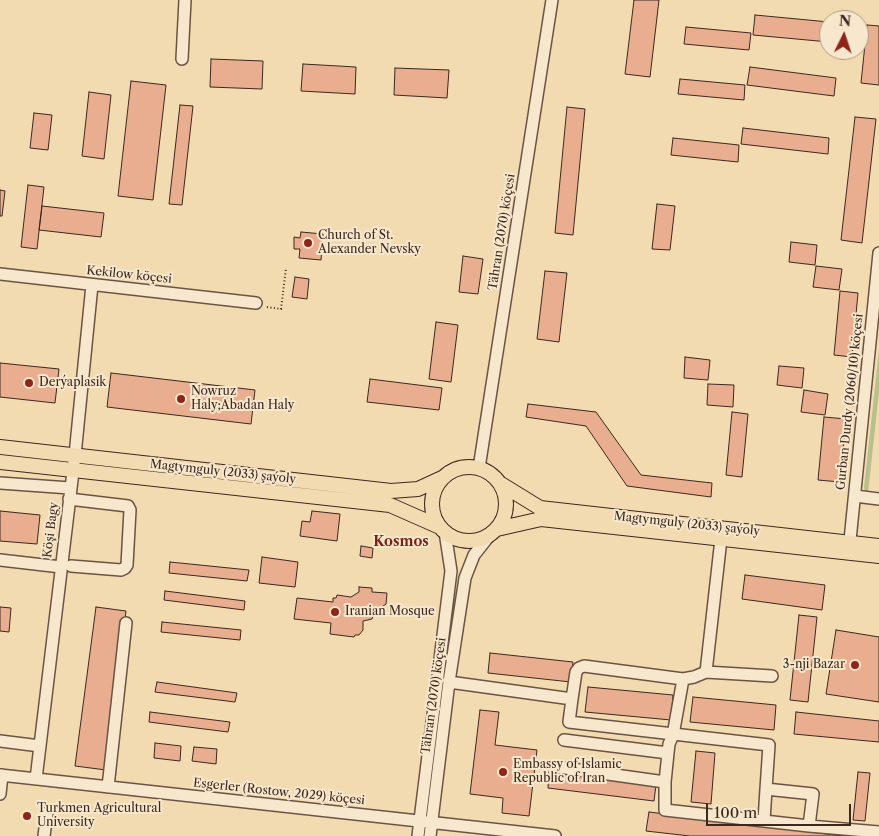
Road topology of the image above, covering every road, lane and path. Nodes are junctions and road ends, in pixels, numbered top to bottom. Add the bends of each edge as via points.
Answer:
1 (185, 0) edge
2 (552, 0) edge
3 (182, 59) dead end
4 (879, 253) edge
5 (286, 268) dead end
6 (0, 274) edge
7 (92, 285) junction
8 (262, 305) joint
9 (0, 447) edge
10 (75, 455) junction
11 (0, 462) edge
12 (478, 468) junction
13 (73, 470) junction
14 (444, 477) junction
15 (0, 483) edge
16 (501, 484) junction
17 (70, 493) junction
18 (855, 496) junction
19 (879, 499) edge
20 (442, 530) junction
21 (493, 533) junction
22 (721, 539) junction
23 (879, 546) edge
24 (849, 548) junction
25 (879, 556) edge
26 (0, 560) edge
27 (66, 566) junction
28 (126, 623) dead end
29 (706, 672) junction
30 (772, 676) dead end
31 (683, 679) junction
32 (449, 682) junction
33 (572, 699) junction
34 (673, 735) junction
35 (564, 740) dead end
36 (0, 741) edge
37 (40, 746) junction
38 (668, 753) junction
39 (558, 767) dead end
40 (1, 775) edge
41 (36, 779) junction
42 (665, 782) junction
43 (108, 787) junction
44 (766, 789) junction
45 (0, 794) edge
46 (47, 813) dead end
47 (764, 821) junction
48 (425, 822) junction
49 (810, 826) junction
50 (879, 832) edge
51 (44, 836) edge
52 (418, 836) edge
53 (430, 836) edge
54 (555, 836) edge

1 - 3 street
2 - 12 street, Tähran (2070) köçesi
4 - 18 street, Gurban Durdy (2060/10) köçesi
5 - 8 path via 281,309
6 - 7 street, Kekilow köçesi
7 - 8 street, Kekilow köçesi
7 - 10 street, Köşi Bagy
9 - 10 main road, Magtymguly (2033) şaýoly
10 - 13 street, Köşi Bagy
10 - 14 main road, Magtymguly (2033) şaýoly via 391,490 418,490
11 - 13 main road, Magtymguly (2033) şaýoly
12 - 14 main road via 457,469
12 - 16 main road
13 - 17 street, Köşi Bagy
13 - 20 main road, Magtymguly (2033) şaýoly via 390,505
14 - 20 main road via 432,501 434,515
15 - 17 street
16 - 21 main road via 507,504 504,518
16 - 24 main road, Magtymguly (2033) şaýoly via 540,508
17 - 27 street, Köşi Bagy
17 - 27 street via 128,506 127,565 121,570
18 - 19 street
18 - 24 street, Gurban Durdy (2060/10) köçesi
20 - 21 main road via 463,541 476,541
20 - 48 street, Tähran (2070) köçesi via 451,571
21 - 22 main road, Magtymguly (2033) şaýoly via 541,519
21 - 32 street, Tähran (2070) köçesi via 474,555 465,578
22 - 24 main road, Magtymguly (2033) şaýoly
22 - 29 street
23 - 24 main road, Magtymguly (2033) şaýoly
24 - 25 main road, Magtymguly (2033) şaýoly
26 - 27 street
27 - 37 street, Köşi Bagy
28 - 43 street
29 - 30 street
29 - 31 street
31 - 33 street via 584,666 576,672
31 - 34 street
32 - 33 street
32 - 48 street, Tähran (2070) köçesi
33 - 34 street via 569,722
34 - 38 street
34 - 44 street via 769,745
35 - 38 street
36 - 37 street
37 - 41 street, Köşi Bagy
38 - 42 street
39 - 42 street
40 - 41 street, Esgerler (Rostow, 2029) köçesi
40 - 45 street
41 - 43 street, Esgerler (Rostow, 2029) köçesi
42 - 47 street via 666,811
43 - 48 street, Esgerler (Rostow, 2029) köçesi
44 - 47 street
44 - 49 street via 813,794
46 - 51 street
47 - 49 street
48 - 52 street, Tähran (2070) köçesi
48 - 53 street, Tähran (2070) köçesi
48 - 54 street, Esgerler (Rostow, 2029) köçesi
49 - 50 street

